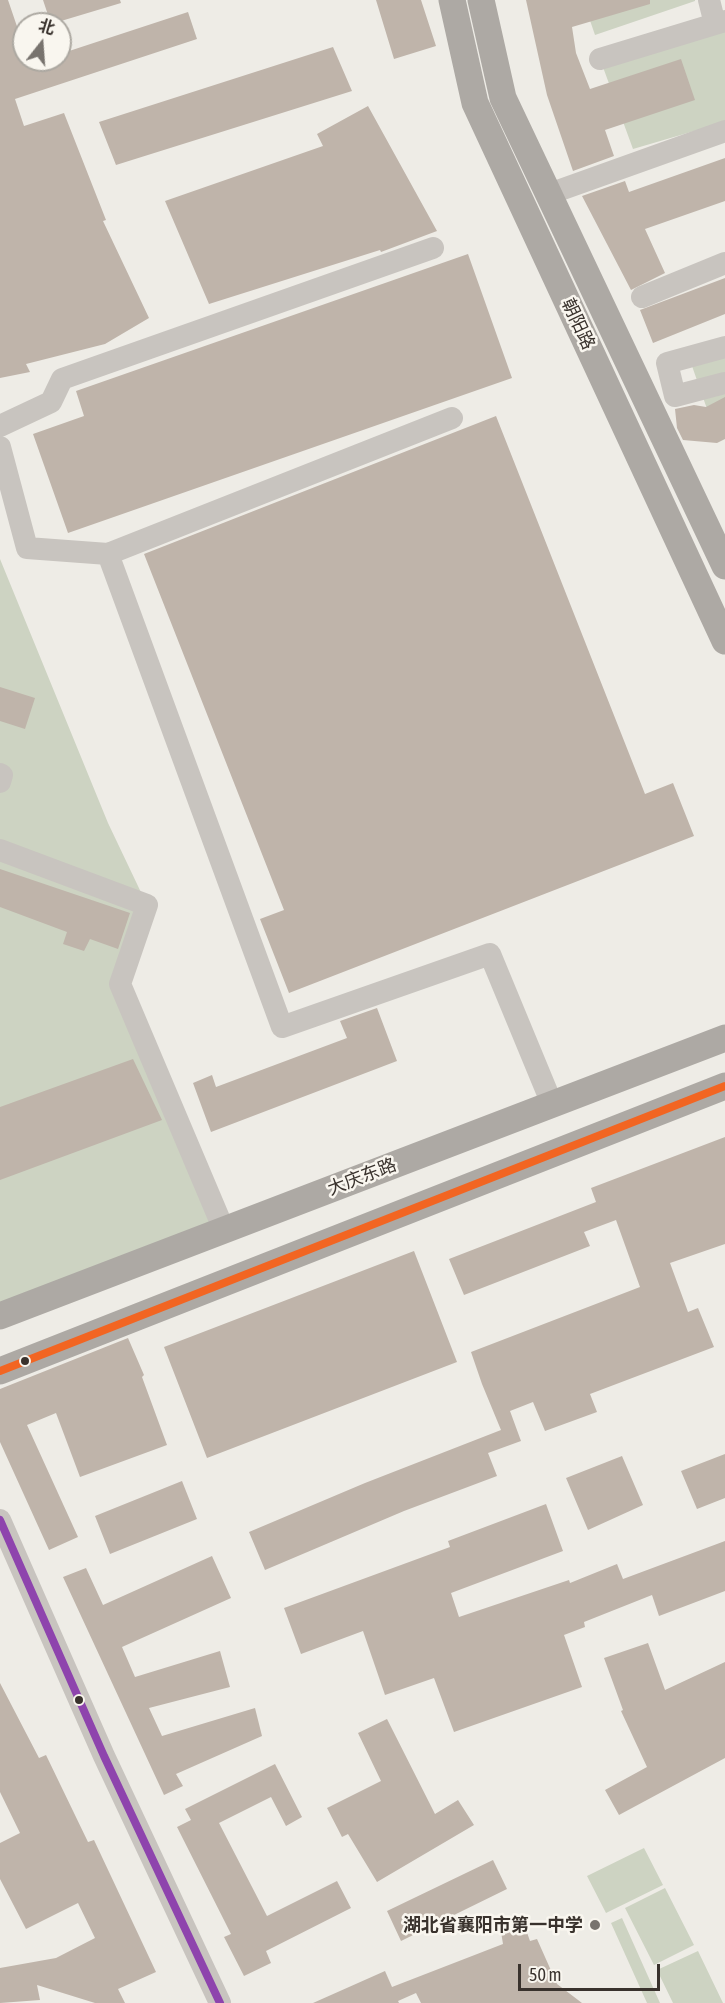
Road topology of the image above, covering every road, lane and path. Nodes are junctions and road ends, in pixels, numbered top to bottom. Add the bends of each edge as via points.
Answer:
1 (452, 0) edge
2 (481, 0) edge
3 (709, 0) edge
4 (720, 23) edge
5 (600, 59) dead end
6 (725, 131) edge
7 (549, 194) junction
8 (433, 248) dead end
9 (725, 262) edge
10 (642, 297) dead end
11 (725, 347) edge
12 (725, 383) edge
13 (452, 418) dead end
14 (0, 426) edge
15 (0, 447) edge
16 (108, 554) junction
17 (725, 566) edge
18 (725, 641) edge
19 (0, 774) edge
20 (0, 782) edge
21 (0, 850) edge
22 (725, 1038) edge
23 (725, 1086) edge
24 (552, 1104) junction
25 (224, 1230) junction
26 (0, 1316) edge
27 (0, 1371) edge
28 (0, 1520) edge
29 (220, 2003) edge

1 - 18 main road, 朝阳路 via 475,103
2 - 7 main road, 朝阳路 via 503,98
3 - 4 street
4 - 5 street
6 - 7 street
7 - 17 main road, 朝阳路
8 - 14 street via 62,379 51,402
9 - 10 street
11 - 12 street via 667,363 675,396
13 - 16 street
15 - 16 street via 27,548
16 - 24 street via 282,1027 490,954
19 - 20 street
21 - 25 street via 147,905 120,984
22 - 24 main road, 大庆东路
23 - 27 main road
24 - 25 main road, 大庆东路
25 - 26 main road, 大庆东路
28 - 29 street via 104,1756

